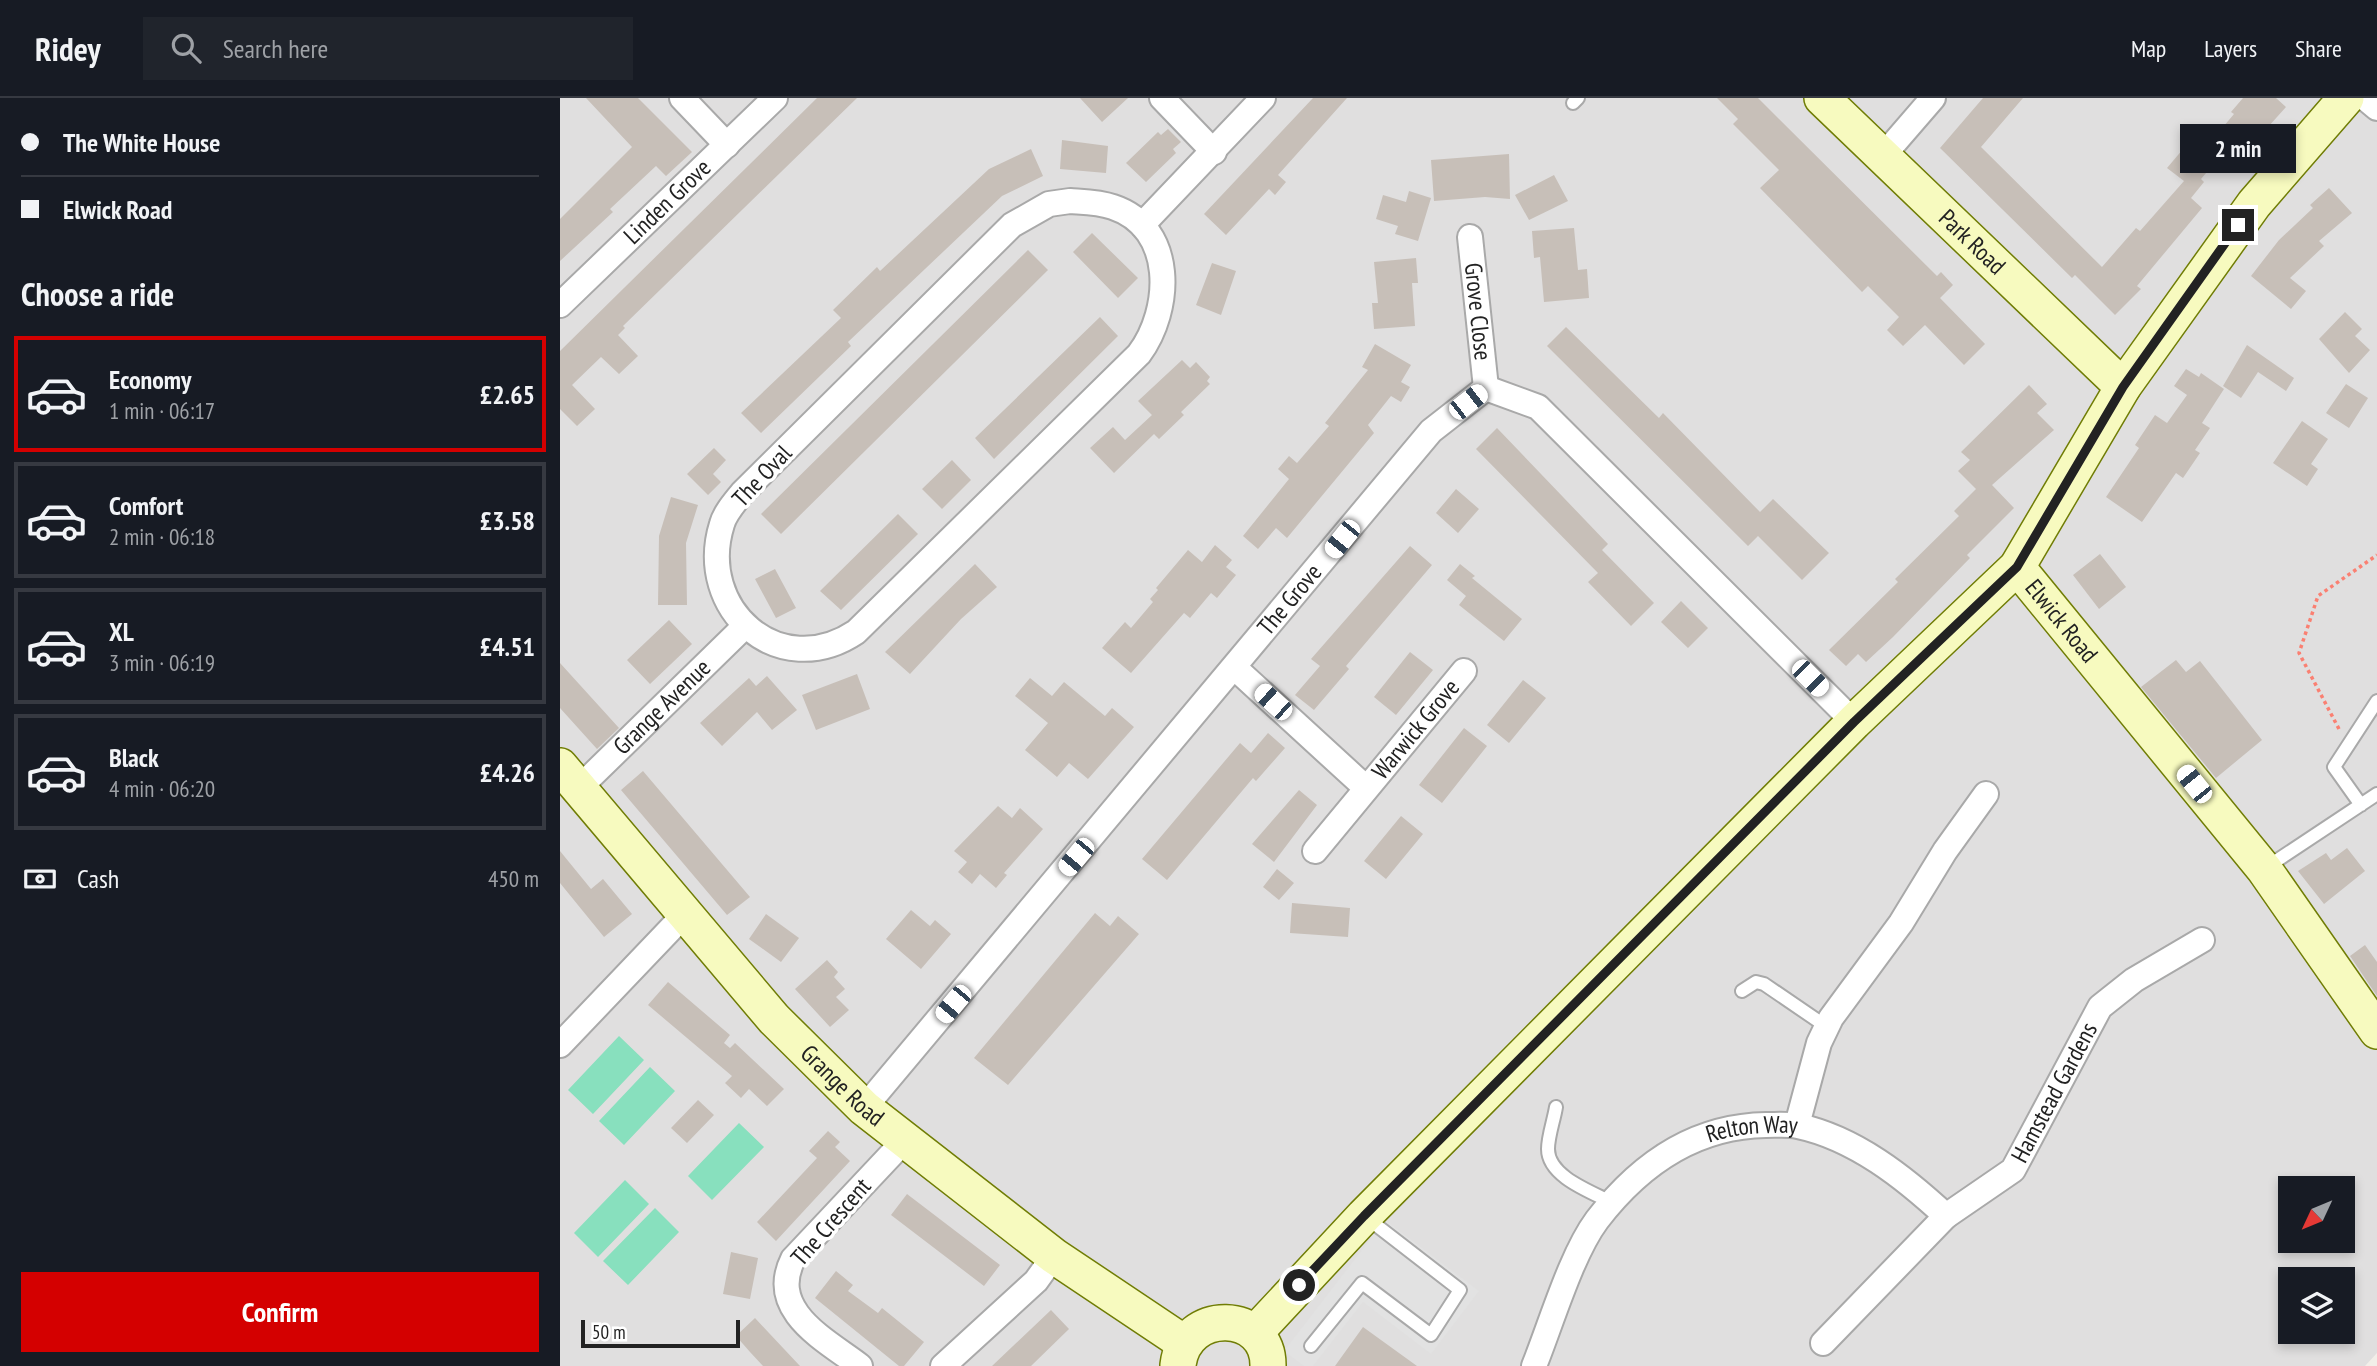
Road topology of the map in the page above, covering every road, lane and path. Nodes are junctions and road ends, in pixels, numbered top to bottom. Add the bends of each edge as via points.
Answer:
1 (682, 98) edge
2 (775, 98) edge
3 (1162, 98) edge
4 (1263, 98) edge
5 (1822, 98) edge
6 (1933, 98) edge
7 (2346, 98) edge
8 (2365, 98) edge
9 (2377, 108) edge
10 (727, 145) junction
11 (1214, 152) junction
12 (1882, 157) junction
13 (1142, 225) junction
14 (1470, 237) dead end
15 (560, 305) edge
16 (2123, 387) junction
17 (1486, 388) junction
18 (2377, 555) edge
19 (2017, 567) junction
20 (746, 626) junction
21 (1235, 668) junction
22 (1464, 671) dead end
23 (2377, 701) edge
24 (1854, 722) junction
25 (2348, 745) junction
26 (566, 775) edge
27 (1366, 788) junction
28 (1986, 794) dead end
29 (2377, 794) edge
30 (2361, 804) junction
31 (1315, 851) dead end
32 (2264, 869) junction
33 (684, 914) junction
34 (2202, 940) dead end
35 (1742, 991) dead end
36 (1827, 1027) junction
37 (2377, 1031) edge
38 (560, 1045) edge
39 (1556, 1107) dead end
40 (864, 1108) junction
41 (1797, 1125) junction
42 (905, 1140) junction
43 (1613, 1203) junction
44 (1364, 1216) junction
45 (1947, 1216) junction
46 (1054, 1256) junction
47 (1255, 1333) junction
48 (1823, 1343) dead end
49 (1311, 1346) dead end
50 (1181, 1355) edge
51 (860, 1366) edge
52 (943, 1366) edge
53 (1268, 1366) edge
54 (1534, 1366) edge

1 - 10 street
2 - 10 street, Linden Grove
3 - 11 street
4 - 11 street
5 - 12 street, Park Road
6 - 12 street
7 - 16 street, Elwick Road via 2253,204
8 - 9 street
10 - 15 street, Linden Grove
11 - 13 street
12 - 16 street, Park Road
13 - 20 street, The Oval via 1160,260 1164,286 1159,317 1139,354 856,632 833,644 793,648 767,640
13 - 20 street, The Oval via 1112,206 1070,201 1049,204 1012,225 742,493 722,522 715,562 719,587
14 - 17 street, Grove Close
16 - 19 street, Elwick Road
17 - 21 street, The Grove via 1431,431
17 - 24 street via 1538,407
18 - 25 path via 2318,596 2299,653
19 - 24 street
19 - 32 street, Elwick Road
20 - 26 street, Grange Avenue
21 - 27 street, Warwick Grove
21 - 40 street, The Grove
22 - 27 street, Warwick Grove
23 - 25 lane
24 - 44 street
25 - 30 lane via 2334,767
26 - 33 street, Grange Road
27 - 31 street, Warwick Grove
28 - 36 street, Relton Way
29 - 30 lane
30 - 32 lane
32 - 37 street, Elwick Road
33 - 38 street
33 - 40 street, Grange Road via 774,1019
34 - 45 street, Hamstead Gardens via 2134,980 2100,1007 2013,1170
35 - 36 lane via 1756,982 1764,984
36 - 41 street, Relton Way
39 - 43 lane via 1548,1148 1553,1165
40 - 42 street, Grange Road
41 - 43 street, Relton Way via 1743,1125 1707,1132 1673,1149
41 - 45 street via 1875,1160
42 - 46 street, Grange Road
42 - 51 street, The Crescent via 793,1259 786,1277 785,1292 800,1320
43 - 54 street, Relton Way via 1577,1254
44 - 47 street
44 - 49 lane via 1460,1290 1431,1335 1362,1283
45 - 48 street
46 - 50 street, Grange Road
46 - 52 street via 1036,1281
47 - 50 street via 1220,1321 1199,1328
47 - 53 street

